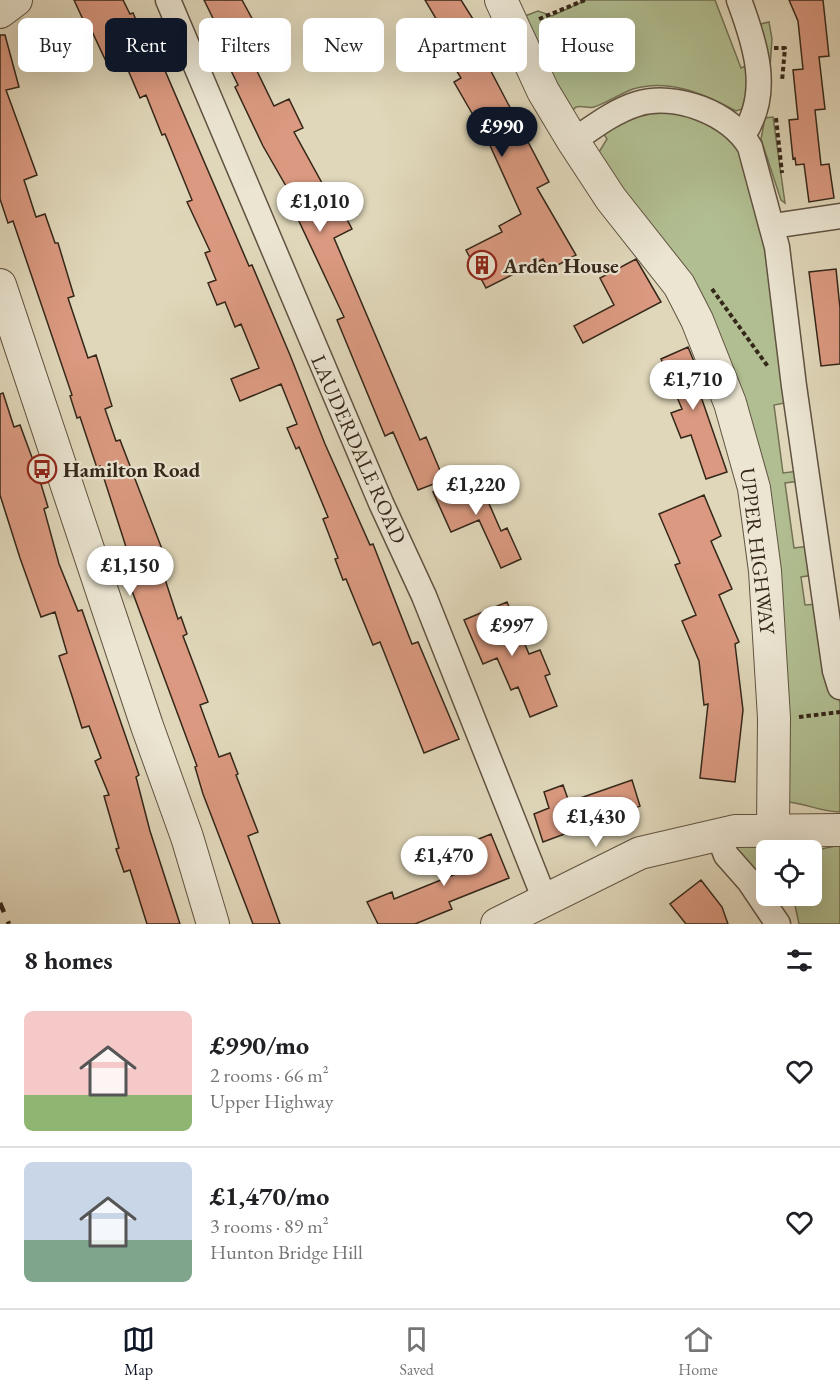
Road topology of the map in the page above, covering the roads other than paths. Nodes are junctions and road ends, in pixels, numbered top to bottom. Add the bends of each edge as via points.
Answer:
1 (16, 0) edge
2 (168, 0) edge
3 (501, 0) edge
4 (739, 0) edge
5 (0, 12) edge
6 (743, 135) junction
7 (573, 141) junction
8 (840, 216) edge
9 (773, 226) junction
10 (0, 285) edge
11 (840, 687) edge
12 (840, 830) edge
13 (718, 834) junction
14 (774, 840) edge
15 (545, 900) junction
16 (778, 906) edge
17 (778, 923) edge
18 (213, 924) edge
19 (496, 924) edge

1 - 5 street
2 - 15 street, LAUDERDALE ROAD via 424,596
3 - 7 street, UPPER HIGHWAY via 543,91
4 - 6 street via 759,60 758,98 750,126
6 - 7 street via 721,118 691,106 649,102 636,104
6 - 9 street
7 - 14 street, UPPER HIGHWAY via 611,199 679,285 730,403 754,488 765,571 774,718
8 - 9 street
9 - 11 street
10 - 18 street
12 - 14 street
13 - 14 street
13 - 15 street via 640,853
13 - 17 street via 726,855
15 - 19 street
16 - 17 street

